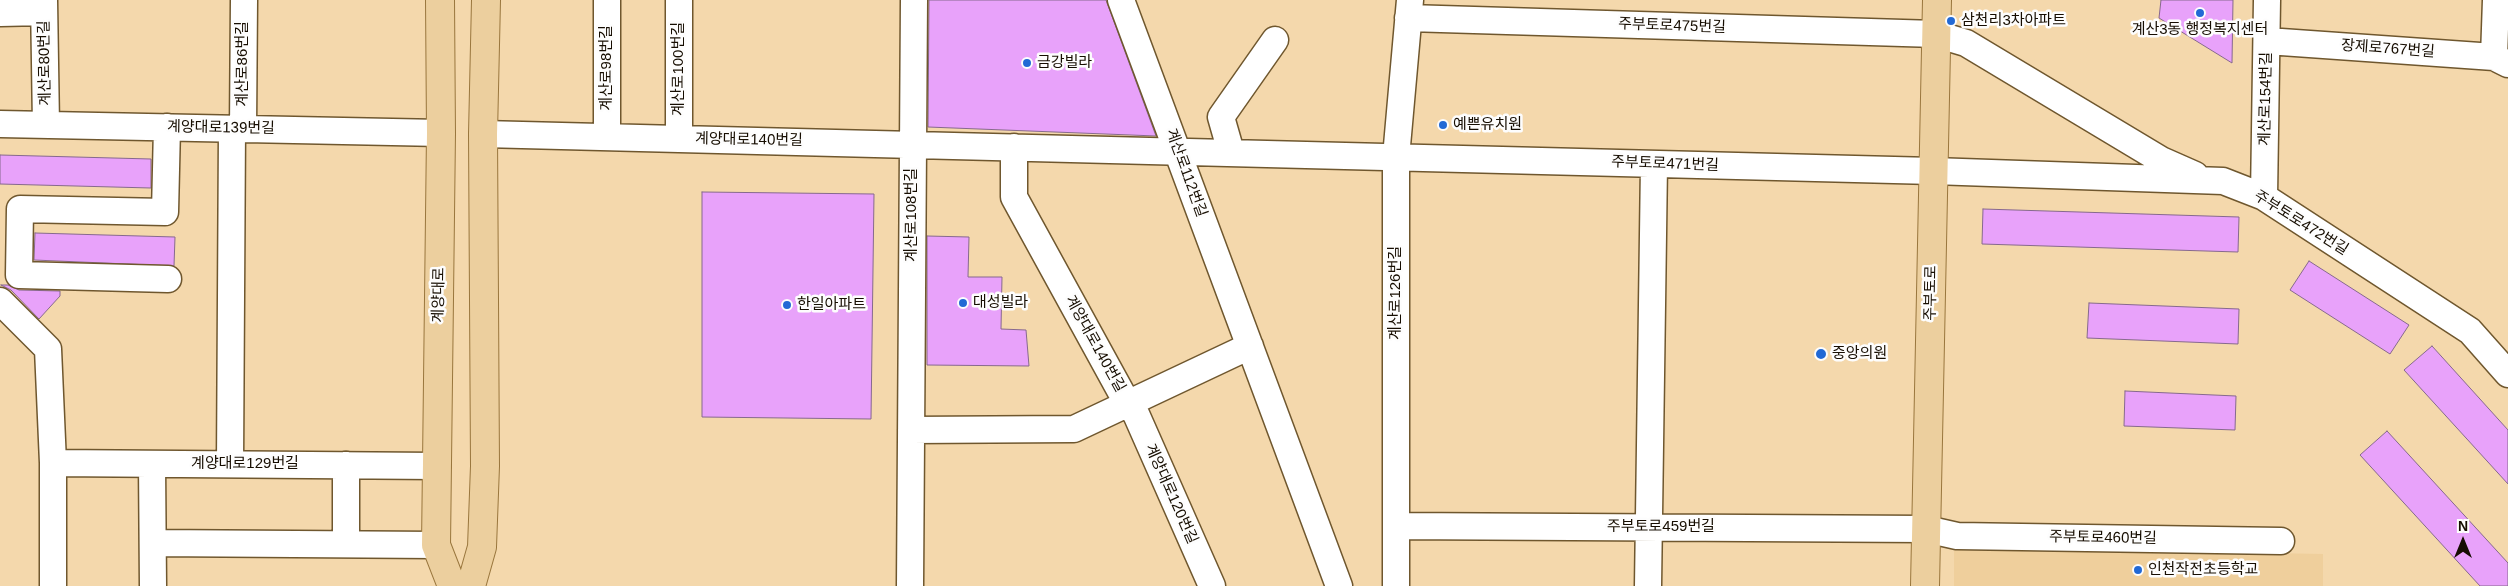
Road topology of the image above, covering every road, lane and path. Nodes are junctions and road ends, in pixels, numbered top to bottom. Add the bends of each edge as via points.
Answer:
1 (244, 0) edge
2 (440, 0) edge
3 (486, 0) edge
4 (607, 0) edge
5 (679, 0) edge
6 (914, 0) edge
7 (1122, 0) edge
8 (1937, 0) edge
9 (2267, 0) edge
10 (2496, 0) edge
11 (44, 6) edge
12 (1409, 9) edge
13 (0, 13) edge
14 (1936, 34) junction
15 (1274, 40) dead end
16 (2266, 41) junction
17 (2501, 60) edge
18 (0, 124) edge
19 (46, 125) junction
20 (167, 127) junction
21 (237, 128) junction
22 (441, 133) junction
23 (483, 134) junction
24 (608, 136) junction
25 (679, 138) junction
26 (913, 144) junction
27 (1014, 147) junction
28 (1178, 151) junction
29 (1231, 152) junction
30 (1396, 157) junction
31 (1654, 164) junction
32 (1933, 171) junction
33 (2210, 181) junction
34 (2264, 197) junction
35 (168, 279) dead end
36 (0, 301) edge
37 (1250, 346) junction
38 (2507, 371) edge
39 (1127, 403) junction
40 (911, 430) junction
41 (53, 463) junction
42 (152, 464) junction
43 (230, 464) junction
44 (346, 464) junction
45 (437, 466) junction
46 (1396, 526) junction
47 (1649, 527) junction
48 (1926, 529) junction
49 (2281, 541) dead end
50 (153, 543) junction
51 (346, 543) junction
52 (436, 545) junction
53 (53, 586) edge
54 (153, 586) edge
55 (452, 586) edge
56 (471, 586) edge
57 (910, 586) edge
58 (1212, 586) edge
59 (1339, 586) edge
60 (1396, 586) edge
61 (1648, 586) edge
62 (1925, 586) edge

1 - 21 street, 계산로86번길
2 - 22 main road, 계양대로
3 - 23 main road
4 - 24 street, 계산로98번길
5 - 25 street, 계산로100번길
6 - 26 street, 계산로108번길
7 - 28 street, 계산로112번길
8 - 14 main road, 주부토로
9 - 16 street, 계산로154번길
10 - 17 street
11 - 13 street
11 - 19 street, 계산로80번길
12 - 14 street, 주부토로475번길
12 - 30 street, 계산로126번길
14 - 32 main road, 주부토로
14 - 33 street, 주부토로475번길 via 1966,43 2161,160
15 - 29 street via 1221,117
16 - 17 street, 장제로767번길
16 - 34 street, 계산로154번길
18 - 19 street, 계양대로139번길
19 - 20 street, 계양대로139번길
20 - 21 street, 계양대로139번길
20 - 35 street via 165,212 20,209 18,275
21 - 22 street, 계양대로139번길
21 - 43 street, 계산로86번길
22 - 45 main road, 계양대로
23 - 24 street, 계양대로140번길
23 - 56 main road via 485,475 482,547
24 - 25 street, 계양대로140번길
25 - 26 street, 계양대로140번길
26 - 27 street, 계양대로140번길
26 - 40 street, 계산로108번길
27 - 28 street, 계양대로140번길
27 - 39 street, 계양대로140번길 via 1014,197
28 - 29 street, 계양대로140번길
28 - 37 street, 계산로112번길
29 - 30 street, 계양대로140번길
30 - 31 street, 주부토로471번길
30 - 46 street, 계산로126번길
31 - 32 street, 주부토로471번길
31 - 47 street
32 - 33 street, 주부토로472번길
32 - 48 main road, 주부토로
33 - 34 street, 주부토로472번길 via 2223,181
34 - 38 street, 주부토로472번길 via 2470,331
36 - 41 street via 48,349
37 - 39 street
37 - 59 street, 계산로112번길
39 - 40 street via 1074,428
39 - 58 street, 계양대로120번길 via 1136,414
40 - 57 street, 계산로108번길
41 - 42 street, 계양대로129번길
41 - 53 street
42 - 43 street, 계양대로129번길
42 - 50 street
43 - 44 street, 계양대로129번길
44 - 45 street, 계양대로129번길
44 - 51 street
45 - 52 main road, 계양대로
46 - 47 street, 주부토로459번길
46 - 60 street, 계산로126번길
47 - 48 street, 주부토로459번길
47 - 61 street
48 - 49 street, 주부토로460번길 via 1957,536
48 - 62 main road, 주부토로
50 - 51 street
50 - 54 street
51 - 52 street
52 - 55 main road, 계양대로

